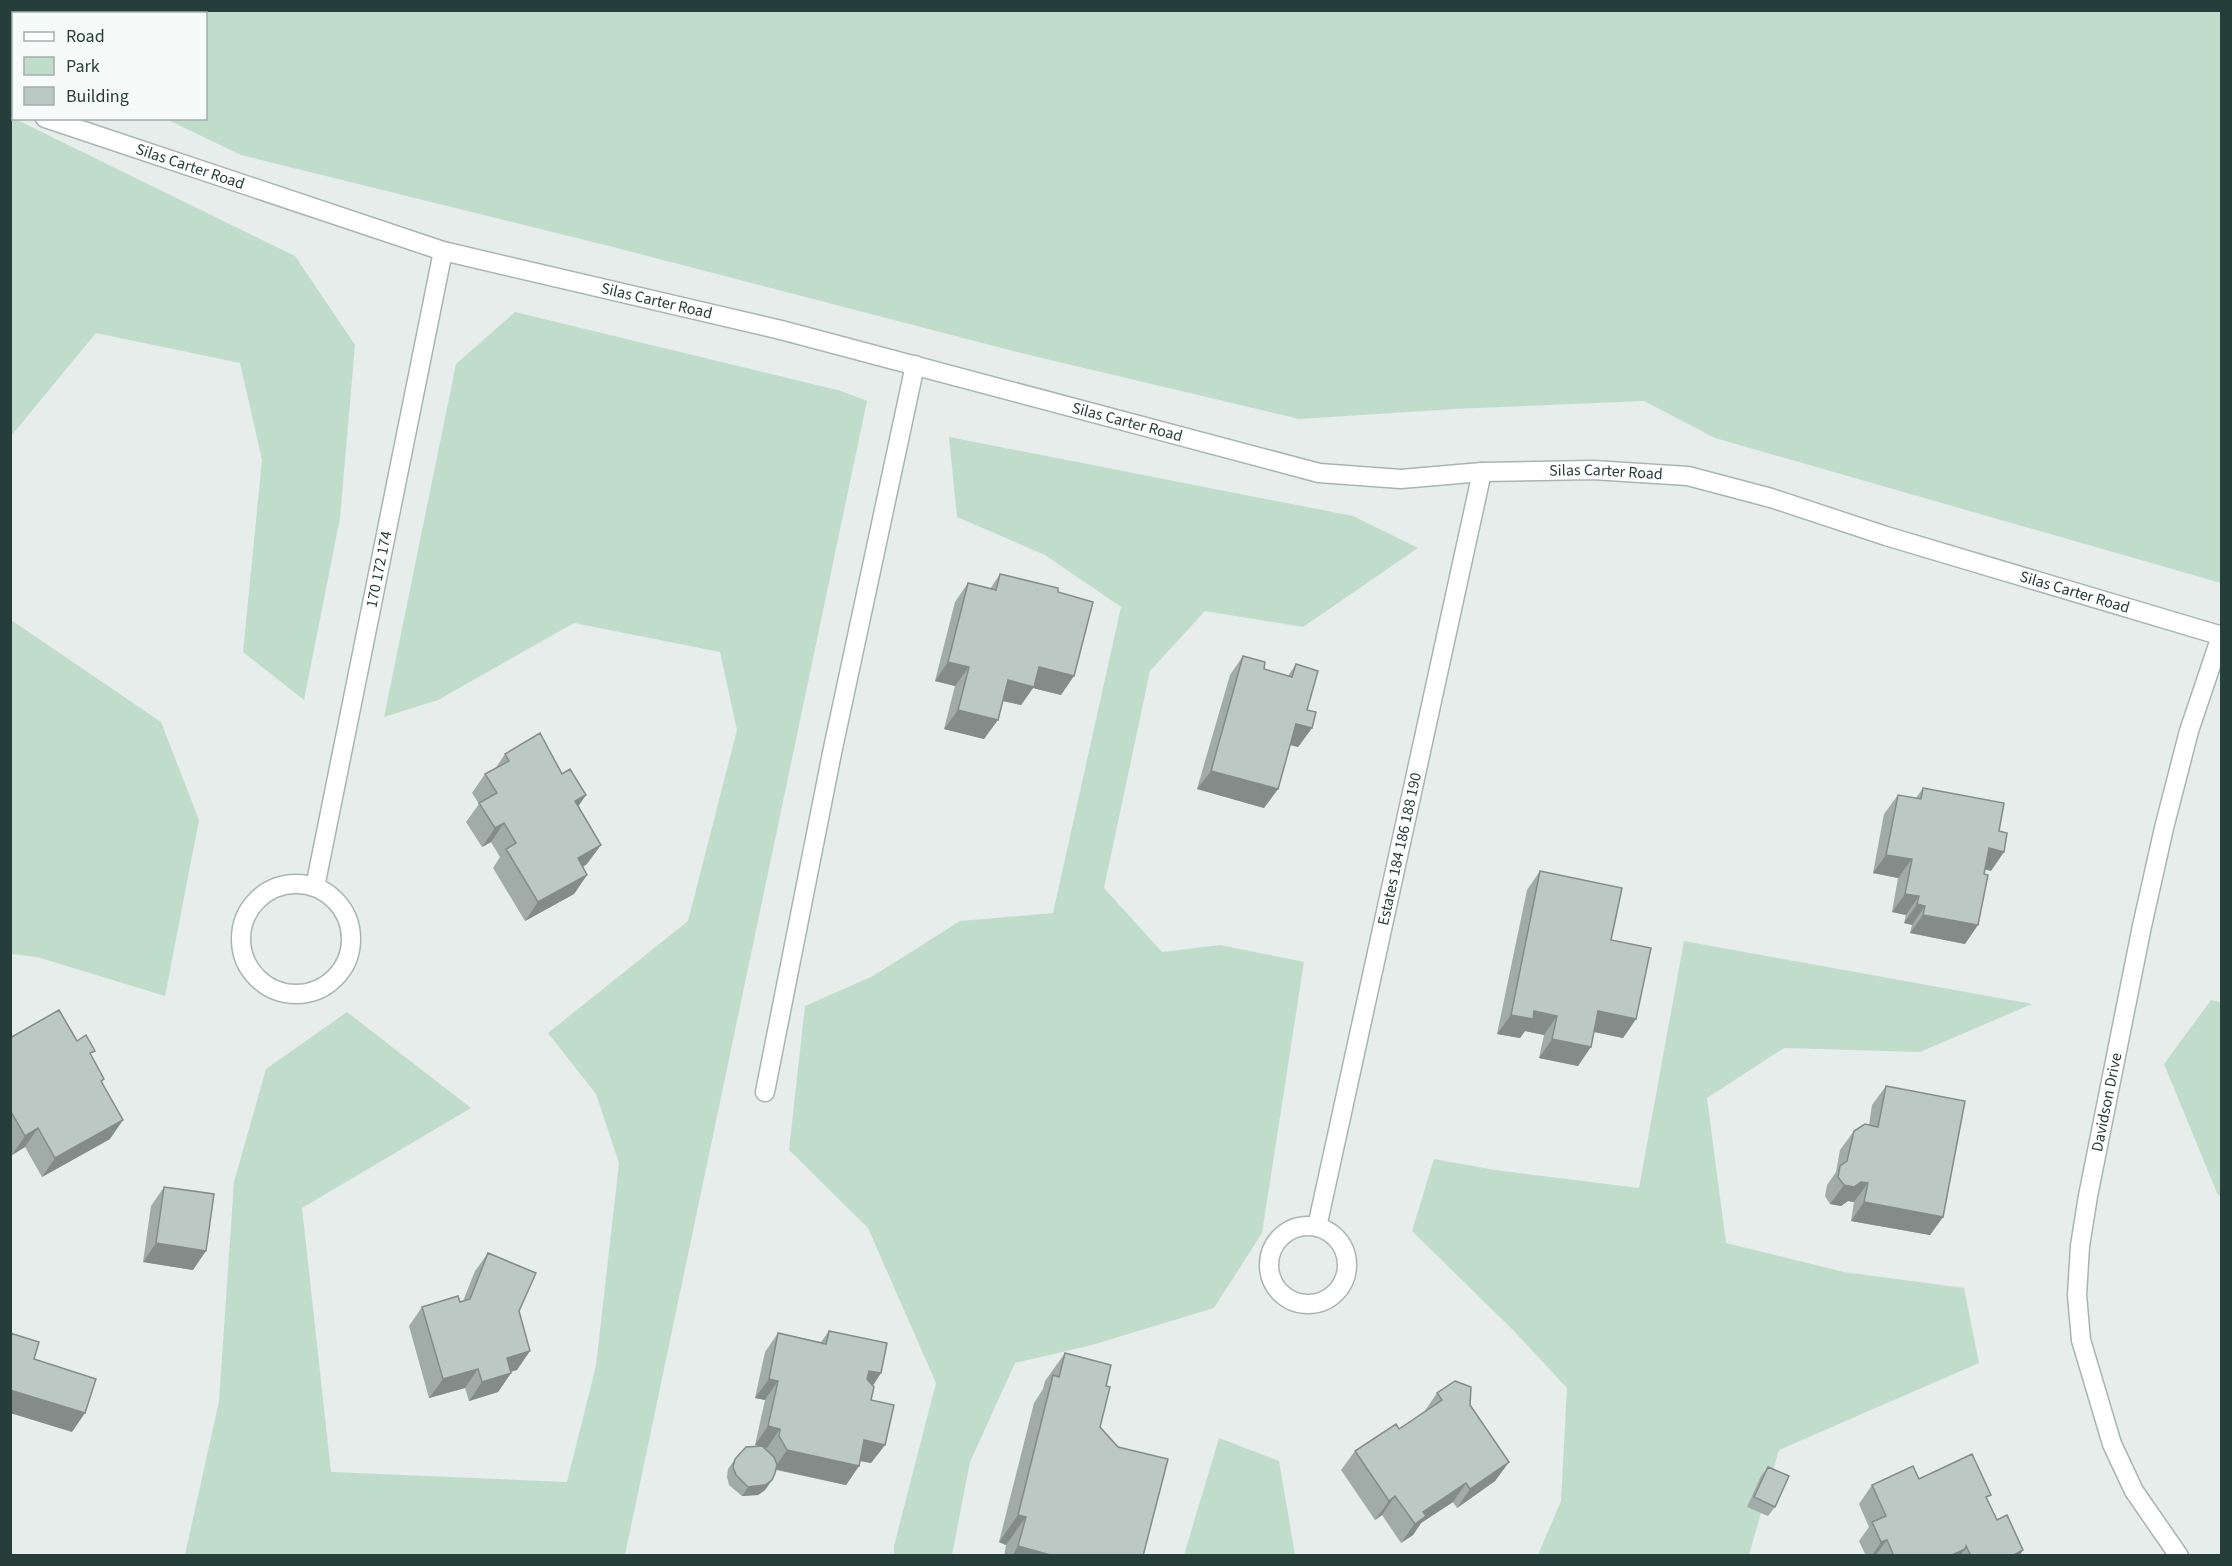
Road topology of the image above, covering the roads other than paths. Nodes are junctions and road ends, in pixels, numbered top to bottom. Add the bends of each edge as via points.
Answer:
1 (51, 120) edge
2 (443, 251) junction
3 (915, 365) junction
4 (1482, 472) junction
5 (2221, 636) edge
6 (315, 887) junction
7 (765, 1092) dead end
8 (1317, 1227) junction
9 (2179, 1556) edge

1 - 2 street, Silas Carter Road
2 - 3 street, Silas Carter Road
2 - 6 street, 170 172 174
3 - 4 street, Silas Carter Road via 1319,473 1401,479
3 - 7 street
4 - 5 street, Silas Carter Road via 1593,470 1688,477 1771,498
4 - 8 street, Estates 184 186 188 190
5 - 9 street, Davidson Drive via 2189,731 2149,894 2088,1196 2077,1295 2081,1340 2112,1444 2134,1491
6 - 6 street via 280,886 264,894 243,922 243,956 251,972 263,984 280,992 298,995 317,990 333,981 345,966 351,948 351,928 331,896
8 - 8 street via 1291,1230 1276,1244 1269,1263 1276,1288 1298,1304 1322,1302 1337,1292 1347,1275 1345,1250 1338,1239

